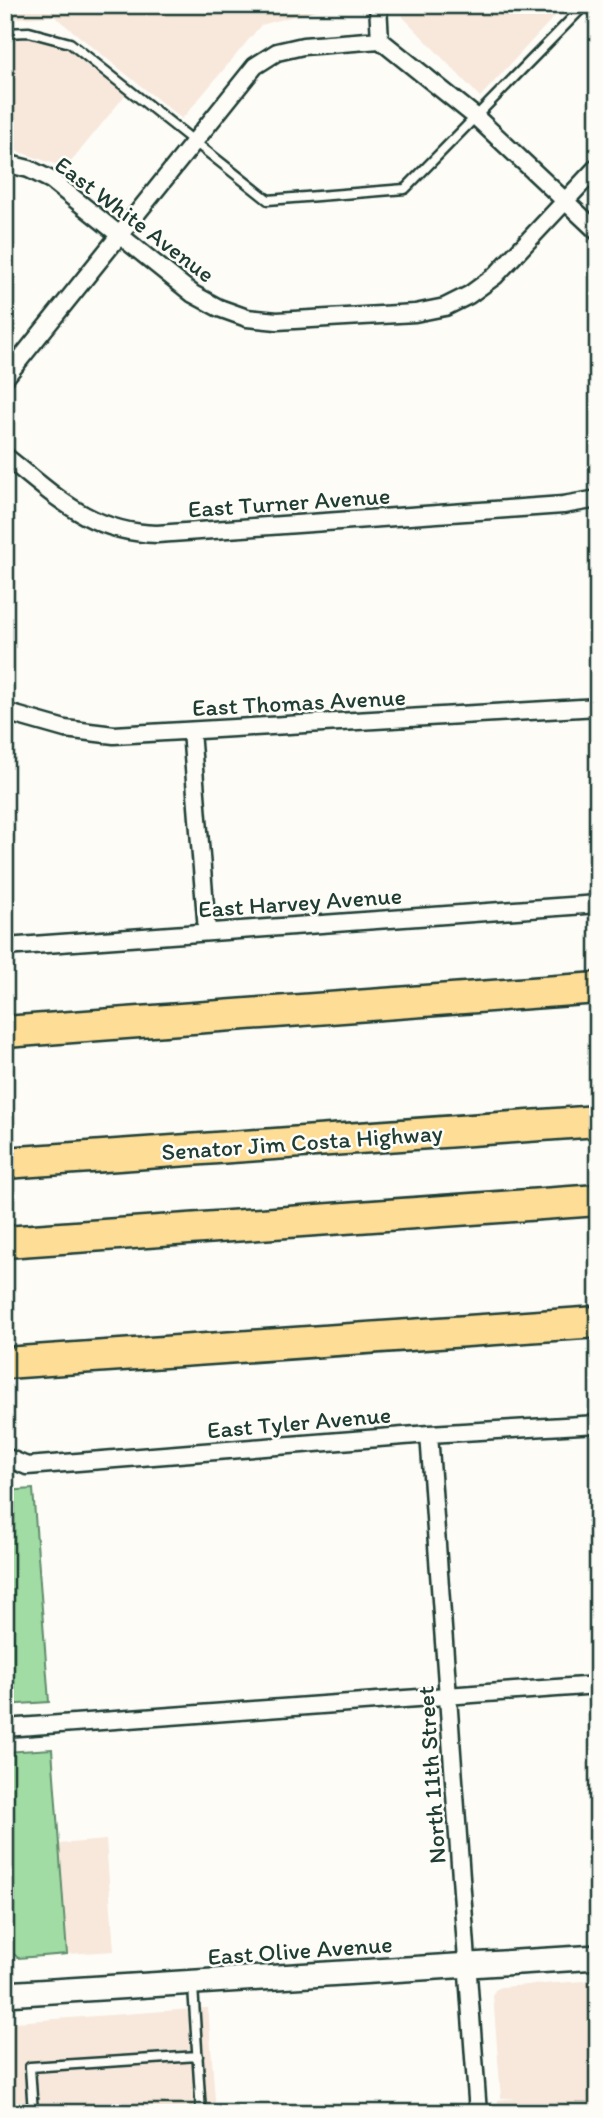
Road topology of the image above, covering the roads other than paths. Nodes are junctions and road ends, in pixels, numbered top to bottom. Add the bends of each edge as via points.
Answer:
1 (378, 5) edge
2 (584, 5) edge
3 (5, 33) edge
4 (380, 40) junction
5 (476, 117) junction
6 (194, 141) junction
7 (5, 163) edge
8 (598, 166) edge
9 (566, 202) junction
10 (598, 232) edge
11 (120, 233) junction
12 (5, 378) edge
13 (5, 456) edge
14 (598, 499) edge
15 (598, 707) edge
16 (5, 712) edge
17 (191, 731) junction
18 (598, 904) edge
19 (207, 931) junction
20 (5, 947) edge
21 (598, 988) edge
22 (5, 1032) edge
23 (598, 1121) edge
24 (5, 1163) edge
25 (598, 1200) edge
26 (598, 1206) edge
27 (487, 1208) junction
28 (5, 1242) edge
29 (598, 1324) edge
30 (5, 1363) edge
31 (598, 1424) edge
32 (429, 1434) junction
33 (5, 1457) edge
34 (598, 1685) edge
35 (448, 1696) junction
36 (5, 1728) edge
37 (598, 1956) edge
38 (467, 1966) junction
39 (193, 1983) junction
40 (5, 1994) edge
41 (198, 2056) junction
42 (33, 2113) edge
43 (201, 2113) edge
44 (478, 2113) edge

1 - 4 street
2 - 5 lane
3 - 6 lane via 29,32 70,43
4 - 5 street
4 - 6 street via 277,52 255,66
5 - 6 lane via 405,189 268,200
5 - 9 street
6 - 11 street
7 - 11 street, East White Avenue via 51,180
8 - 9 street, East White Avenue
9 - 10 street
9 - 11 street, East White Avenue via 495,276 445,307 415,313 277,321 247,318 193,294
11 - 12 street
13 - 14 street, East Turner Avenue via 86,518 136,533
15 - 17 street, East Thomas Avenue
16 - 17 street, East Thomas Avenue via 65,729 114,735
17 - 19 street
18 - 19 street, East Harvey Avenue
19 - 20 street, East Harvey Avenue
21 - 22 highway
23 - 24 highway, Senator Jim Costa Highway
25 - 27 highway
26 - 27 highway
27 - 28 highway
29 - 30 highway
31 - 32 street, East Tyler Avenue
32 - 33 street, East Tyler Avenue via 27,1466
32 - 35 street, North 11th Street
34 - 35 street
35 - 36 street
35 - 38 street, North 11th Street
37 - 38 main road, East Olive Avenue
38 - 39 main road, East Olive Avenue
38 - 44 street, North 11th Street
39 - 40 main road, East Olive Avenue
39 - 41 lane
41 - 42 lane via 30,2067
41 - 43 lane

